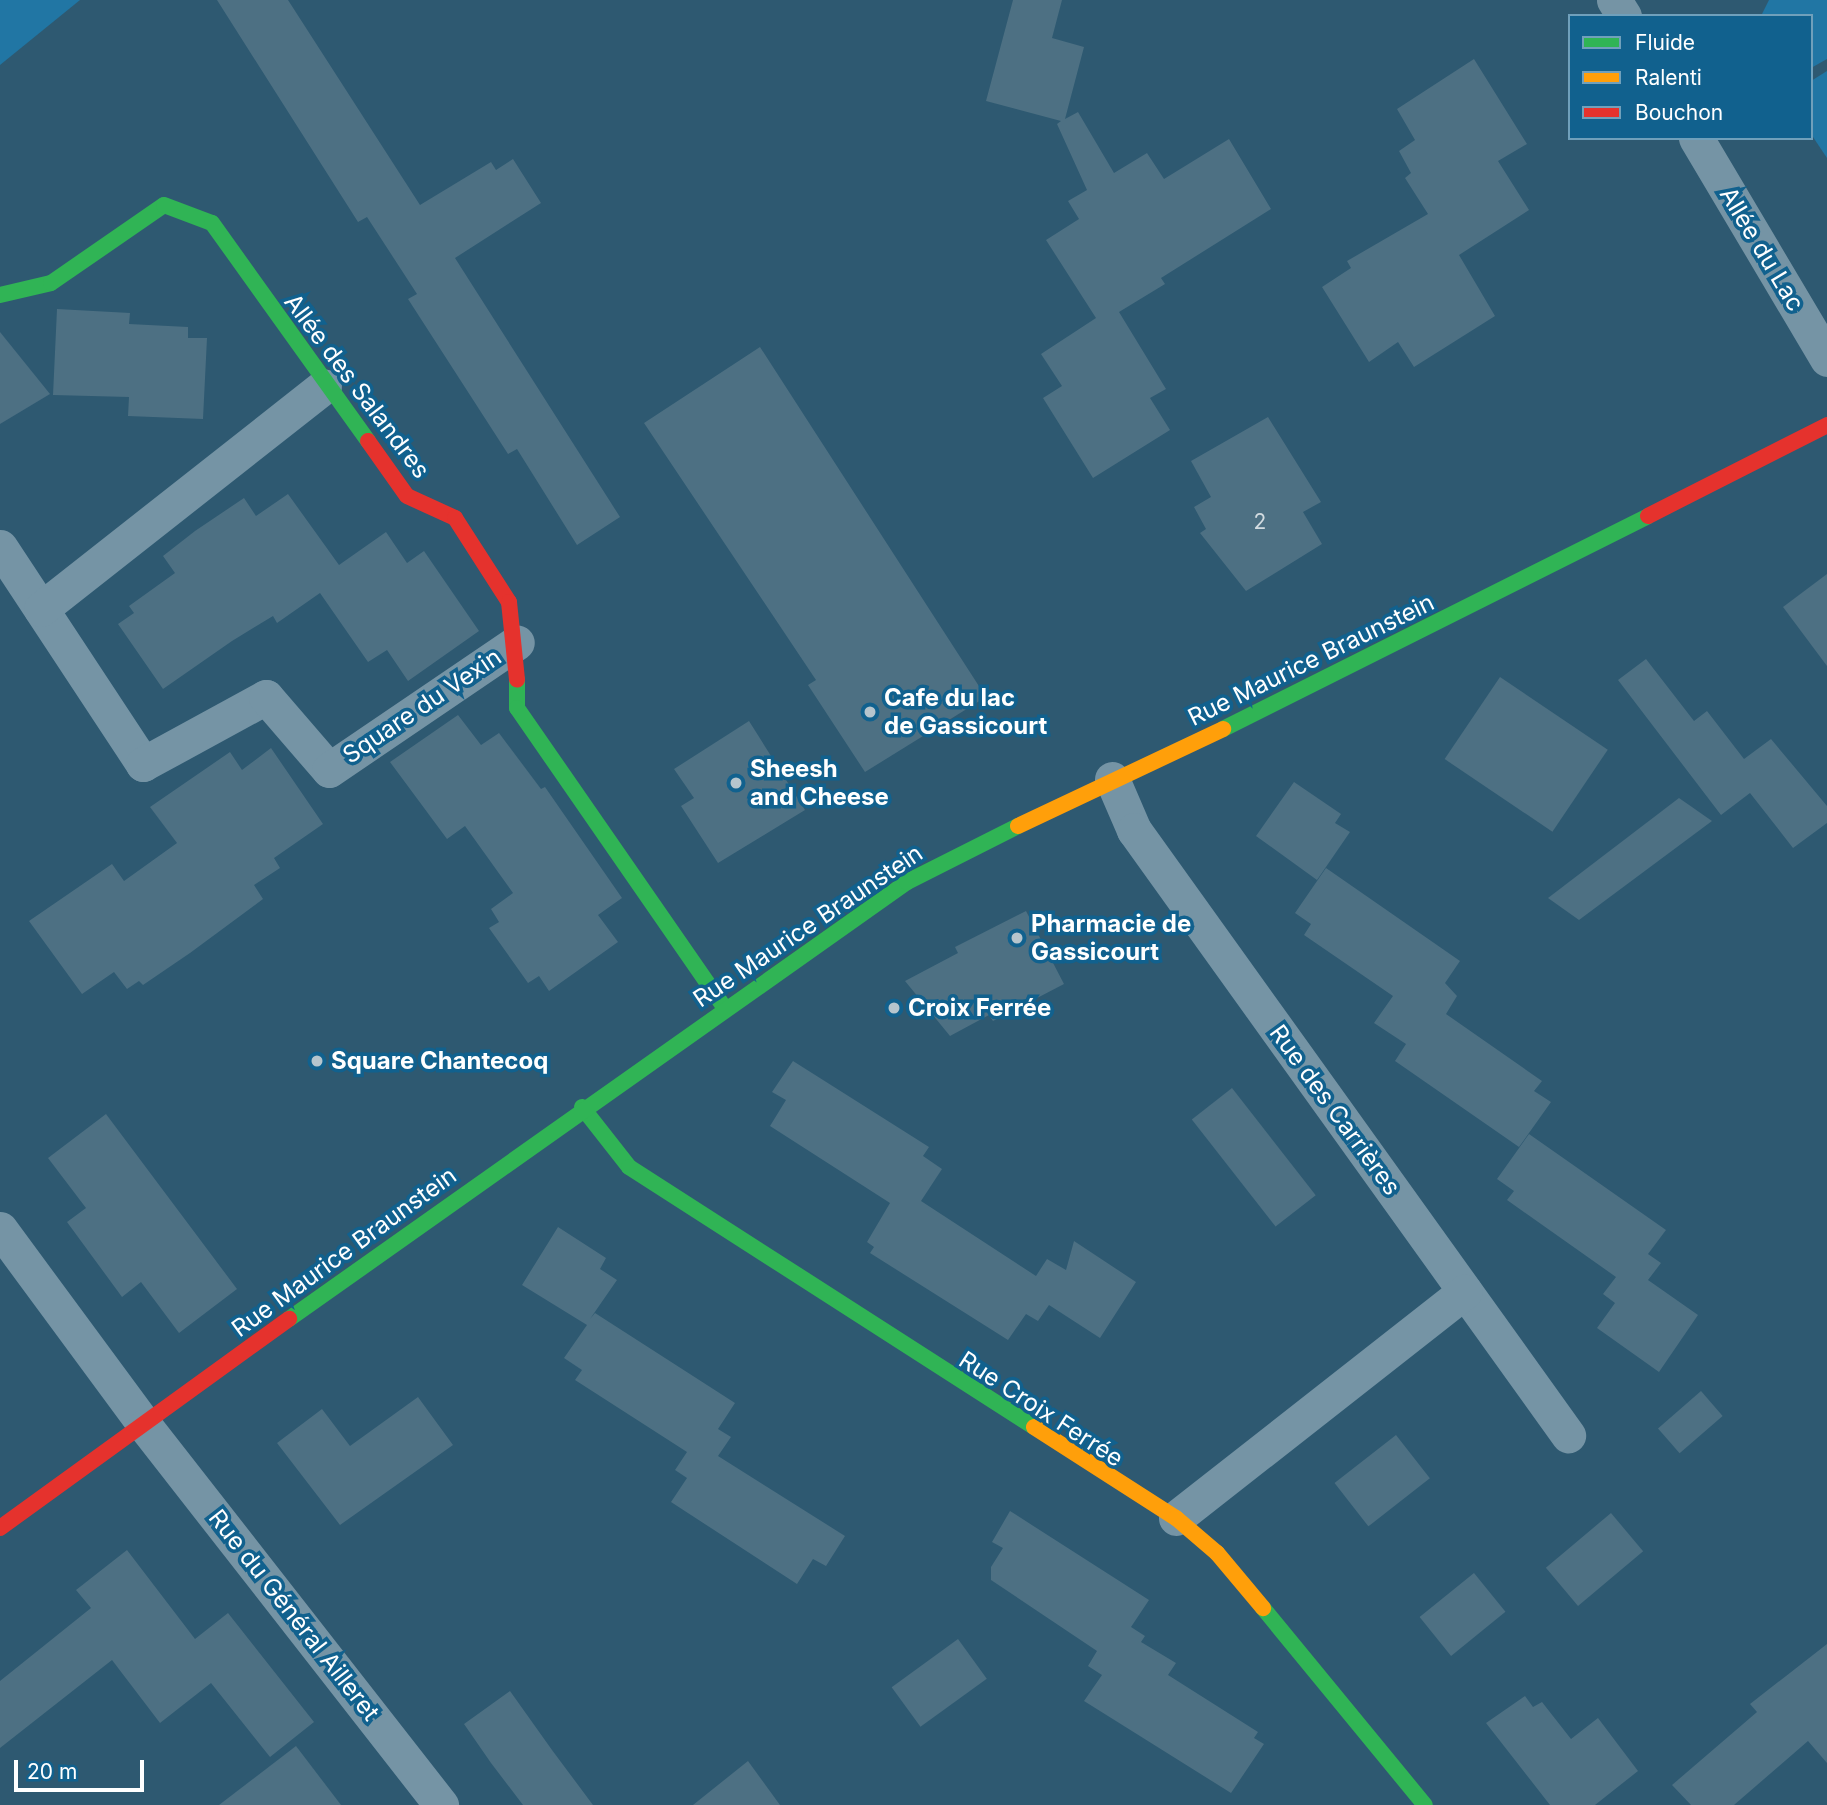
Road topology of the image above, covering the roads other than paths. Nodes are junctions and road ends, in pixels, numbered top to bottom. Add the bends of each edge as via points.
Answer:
1 (1697, 140) edge
2 (0, 295) edge
3 (1827, 359) edge
4 (324, 386) junction
5 (1827, 425) edge
6 (0, 547) edge
7 (41, 609) junction
8 (517, 642) junction
9 (1112, 779) junction
10 (725, 1008) junction
11 (582, 1107) junction
12 (0, 1229) edge
13 (1465, 1292) junction
14 (145, 1426) junction
15 (1568, 1435) dead end
16 (1176, 1518) junction
17 (0, 1528) edge
18 (441, 1805) edge
19 (1425, 1805) edge

1 - 3 street, Allée du Lac
2 - 4 street, Allée des Salandres via 51,283 164,205 212,223
4 - 7 street
4 - 8 street, Allée des Salandres via 407,496 455,518 509,602
5 - 9 street, Rue Maurice Braunstein via 1261,712
6 - 7 street, Square du Vexin
7 - 8 street, Square du Vexin via 143,764 266,697 329,770
8 - 10 street, Allée des Salandres via 517,708
9 - 10 street, Rue Maurice Braunstein via 907,882
9 - 13 street, Rue des Carrières via 1134,831
10 - 11 street, Rue Maurice Braunstein
11 - 14 street, Rue Maurice Braunstein
11 - 16 street, Rue Croix Ferrée via 629,1167
12 - 14 street, Rue du Général Ailleret
13 - 15 street, Rue des Carrières
13 - 16 street
14 - 17 street, Rue Maurice Braunstein
14 - 18 street, Rue du Général Ailleret
16 - 19 street, Rue Croix Ferrée via 1217,1553

